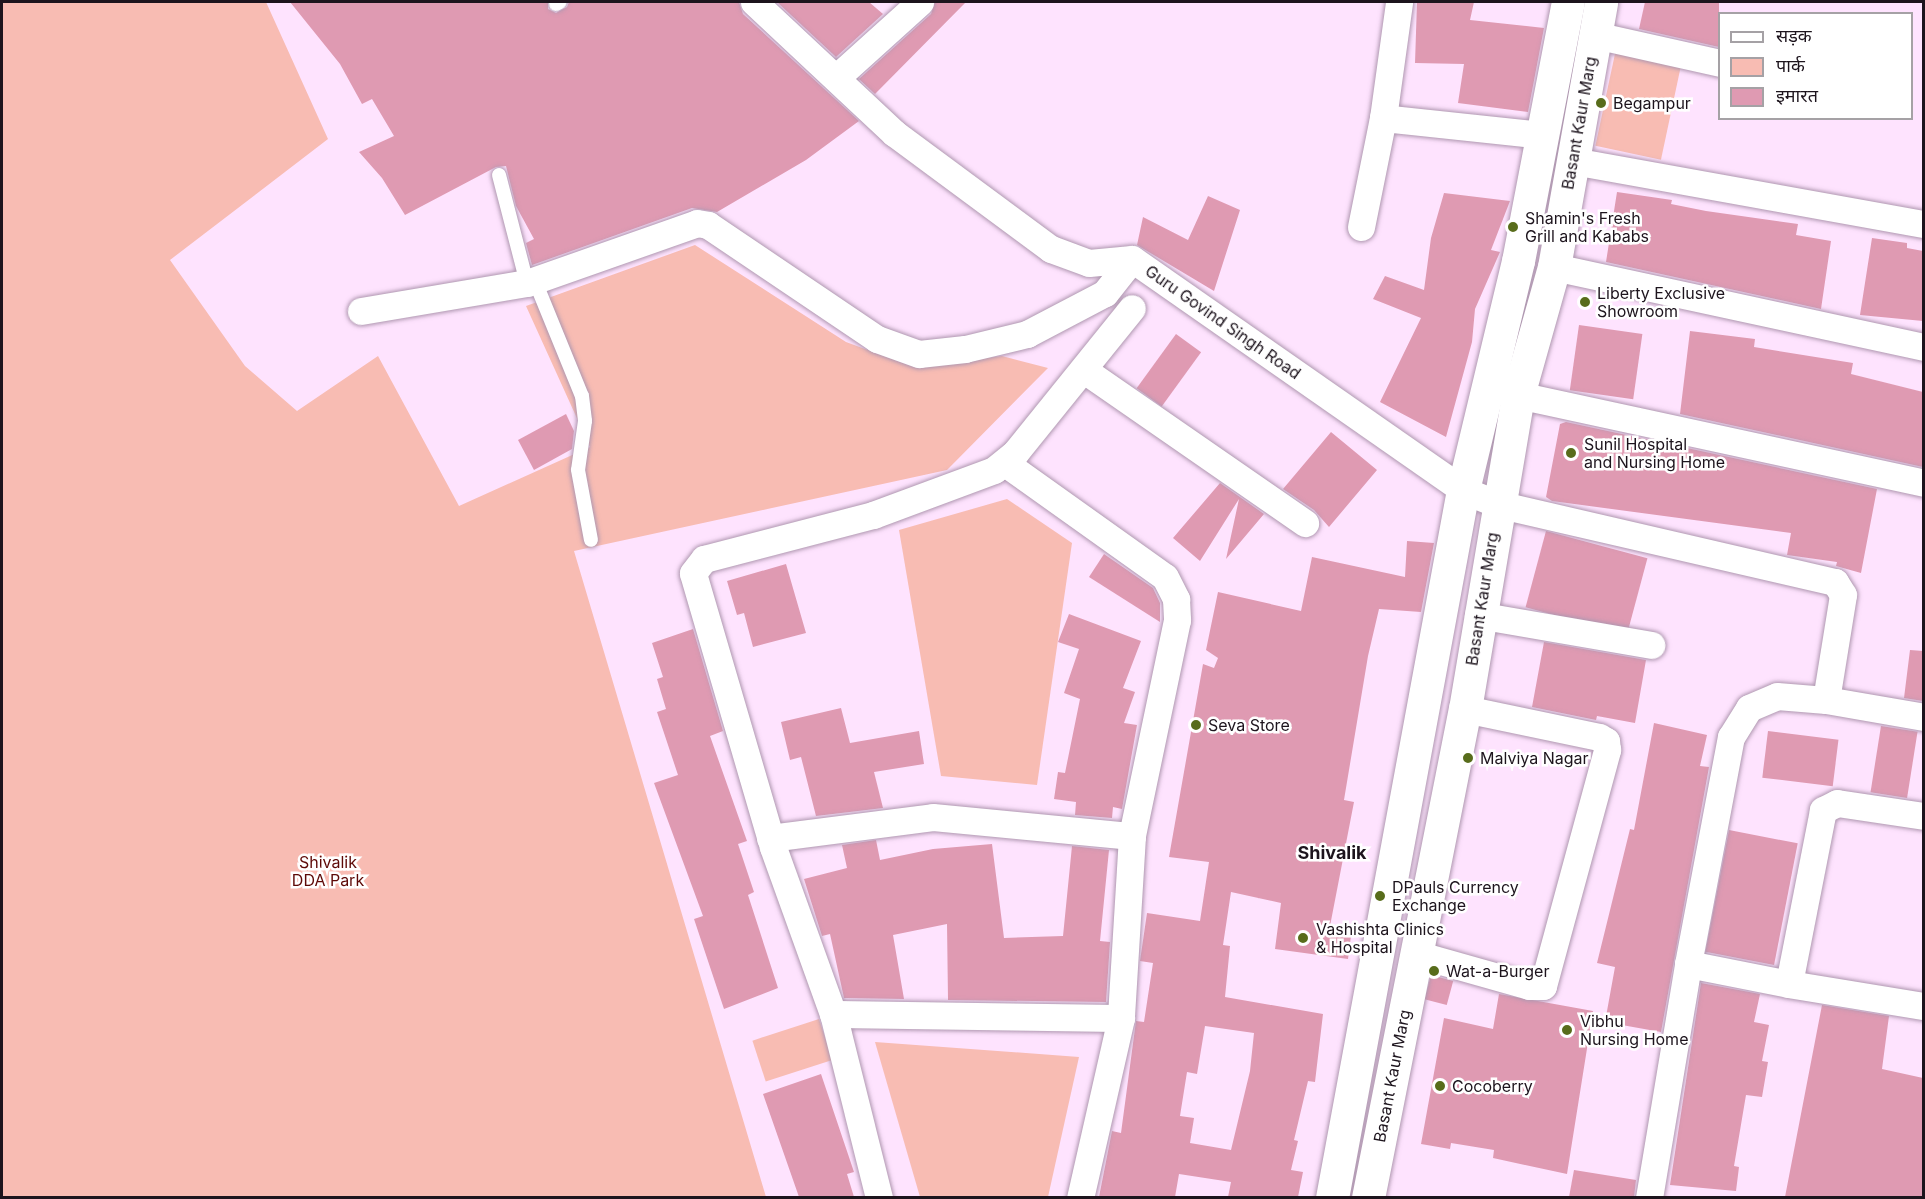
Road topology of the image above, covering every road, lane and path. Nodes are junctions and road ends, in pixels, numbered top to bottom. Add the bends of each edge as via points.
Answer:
1 (754, 2) edge
2 (920, 2) edge
3 (1399, 2) edge
4 (1568, 2) edge
5 (1601, 2) edge
6 (1595, 35) junction
7 (1718, 63) edge
8 (837, 77) junction
9 (1383, 118) junction
10 (1542, 135) junction
11 (1573, 161) junction
12 (499, 175) dead end
13 (1923, 224) edge
14 (1361, 227) dead end
15 (1132, 259) junction
16 (1554, 267) junction
17 (531, 282) junction
18 (1132, 308) dead end
19 (361, 311) dead end
20 (1923, 347) edge
21 (1084, 370) junction
22 (1518, 395) junction
23 (1005, 463) junction
24 (1923, 483) edge
25 (1463, 490) junction
26 (1497, 504) junction
27 (1305, 523) dead end
28 (591, 540) dead end
29 (1478, 615) junction
30 (1651, 645) dead end
31 (1826, 700) junction
32 (1465, 709) junction
33 (1923, 717) edge
34 (1923, 816) edge
35 (1132, 836) junction
36 (770, 838) junction
37 (1416, 954) junction
38 (1688, 964) junction
39 (1789, 984) junction
40 (1923, 1006) edge
41 (833, 1014) junction
42 (1121, 1018) junction
43 (879, 1197) edge
44 (1080, 1197) edge
45 (1332, 1197) edge
46 (1368, 1197) edge
47 (1650, 1197) edge

1 - 8 street, Guru Govind Singh Road
2 - 8 street
3 - 9 street
4 - 10 main road, Basant Kaur Marg
5 - 6 main road, Basant Kaur Marg
6 - 7 street
6 - 11 main road, Basant Kaur Marg
8 - 15 street, Guru Govind Singh Road via 872,115 915,151 1051,249 1089,264
9 - 10 street
9 - 14 street
10 - 25 main road, Basant Kaur Marg via 1518,261
11 - 13 street
11 - 16 main road, Basant Kaur Marg
12 - 17 lane
15 - 17 street via 1105,293 1027,334 965,349 919,354 877,339 708,225 697,224
15 - 25 street, Guru Govind Singh Road
16 - 20 street
16 - 22 main road, Basant Kaur Marg
17 - 19 street
17 - 28 lane via 582,396 585,421 578,470
18 - 21 street
21 - 23 street
21 - 27 street
22 - 24 street
22 - 26 main road, Basant Kaur Marg
23 - 35 street via 1165,577 1176,599 1177,620
23 - 36 street via 967,482 873,514 704,559 696,566 693,585
25 - 26 street, Guru Govind Singh Road
25 - 45 main road, Basant Kaur Marg
26 - 29 main road, Basant Kaur Marg
26 - 31 street, Guru Govind Singh Road via 1835,582 1843,595
29 - 30 street
29 - 32 main road, Basant Kaur Marg
31 - 33 street
31 - 38 street via 1768,697 1749,708 1739,720 1726,756
32 - 37 main road, Basant Kaur Marg
32 - 37 street via 1599,736 1606,741 1607,750 1543,986 1529,987
34 - 39 street via 1837,803 1823,810
35 - 36 street via 933,817
35 - 42 street
36 - 41 street
37 - 46 main road, Basant Kaur Marg
38 - 39 street
38 - 47 street
39 - 40 street
41 - 42 street
41 - 43 street
42 - 44 street

